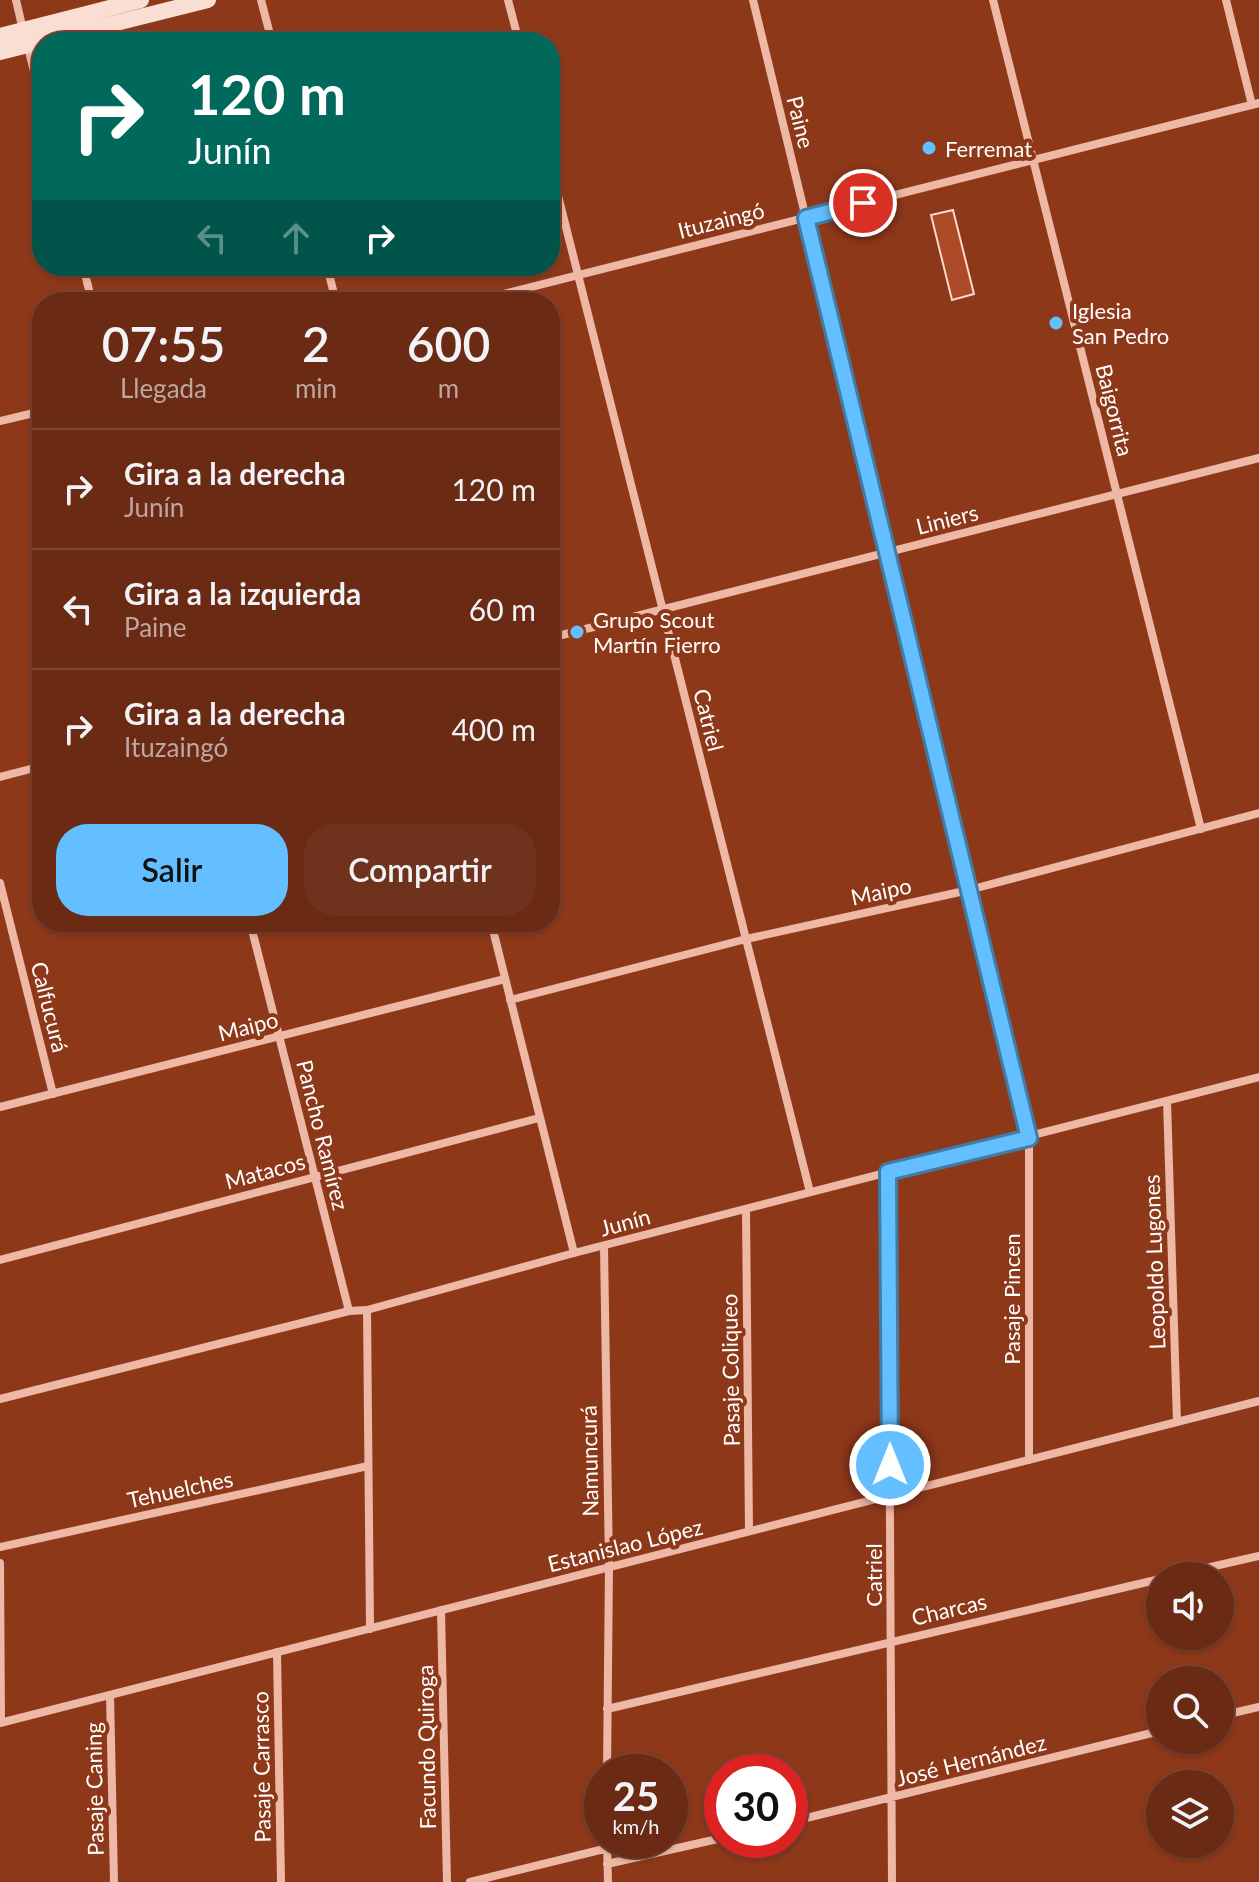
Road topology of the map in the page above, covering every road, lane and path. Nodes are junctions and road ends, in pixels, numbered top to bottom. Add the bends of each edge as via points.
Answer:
1 (16, 0) edge
2 (141, 0) edge
3 (208, 0) edge
4 (261, 0) edge
5 (508, 0) edge
6 (753, 0) edge
7 (993, 0) edge
8 (1226, 0) edge
9 (43, 32) edge
10 (54, 32) edge
11 (269, 32) edge
12 (516, 32) edge
13 (0, 36) edge
14 (32, 36) edge
15 (32, 37) edge
16 (25, 38) junction
17 (0, 52) edge
18 (32, 65) edge
19 (1255, 104) edge
20 (1034, 160) junction
21 (560, 204) edge
22 (806, 218) junction
23 (578, 275) junction
24 (511, 292) edge
25 (32, 413) edge
26 (0, 421) edge
27 (1259, 458) edge
28 (1117, 494) junction
29 (887, 552) junction
30 (663, 609) junction
31 (560, 635) edge
32 (32, 769) edge
33 (0, 777) edge
34 (1259, 813) edge
35 (1201, 829) junction
36 (0, 883) edge
37 (969, 890) junction
38 (253, 932) edge
39 (493, 932) edge
40 (746, 939) junction
41 (505, 979) junction
42 (510, 1000) junction
43 (279, 1036) junction
44 (1259, 1077) edge
45 (53, 1094) junction
46 (1167, 1101) junction
47 (0, 1107) edge
48 (539, 1118) junction
49 (1029, 1138) junction
50 (888, 1172) junction
51 (316, 1176) junction
52 (810, 1192) junction
53 (746, 1209) junction
54 (604, 1246) junction
55 (574, 1253) junction
56 (0, 1260) edge
57 (367, 1310) junction
58 (349, 1311) junction
59 (0, 1399) edge
60 (1259, 1401) edge
61 (1177, 1422) junction
62 (1029, 1460) junction
63 (368, 1466) junction
64 (890, 1495) junction
65 (749, 1531) junction
66 (0, 1547) edge
67 (1259, 1556) edge
68 (1233, 1562) edge
69 (0, 1563) edge
70 (609, 1567) junction
71 (1146, 1582) edge
72 (441, 1610) junction
73 (370, 1629) junction
74 (891, 1641) junction
75 (277, 1652) junction
76 (110, 1695) junction
77 (1259, 1707) edge
78 (607, 1709) junction
79 (1234, 1713) edge
80 (0, 1723) edge
81 (1146, 1734) edge
82 (607, 1754) edge
83 (892, 1798) junction
84 (808, 1818) edge
85 (704, 1842) edge
86 (584, 1851) edge
87 (607, 1858) edge
88 (607, 1864) junction
89 (114, 1882) edge
90 (281, 1882) edge
91 (447, 1882) edge
92 (470, 1882) edge
93 (608, 1882) edge
94 (892, 1882) edge

1 - 16 street
2 - 9 main road
3 - 10 main road
4 - 11 street
5 - 12 street
6 - 22 street, Paine
7 - 20 street, Baigorrita
8 - 19 street
13 - 16 main road
14 - 16 main road
15 - 16 main road
16 - 17 main road
16 - 18 street
19 - 20 street, Ituzaingó
20 - 22 street, Ituzaingó
20 - 28 street, Baigorrita
21 - 23 street, Catriel
22 - 23 street, Ituzaingó
22 - 29 street, Paine
23 - 24 street, Ituzaingó
23 - 30 street, Catriel
25 - 26 street
27 - 28 street, Liniers
28 - 29 street, Liniers
28 - 35 street, Baigorrita
29 - 30 street, Liniers
29 - 37 street, Paine
30 - 31 street, Liniers
30 - 40 street, Catriel
32 - 33 street
34 - 35 street, Maipo
35 - 37 street, Maipo
36 - 45 street, Calfucurá
37 - 40 street, Maipo
37 - 49 street, Paine
38 - 43 street, Pancho Ramírez
39 - 41 street
40 - 42 street, Maipo
40 - 52 street, Catriel
41 - 42 street
41 - 43 street, Maipo
42 - 48 street
43 - 45 street, Maipo
43 - 51 street, Pancho Ramírez
44 - 46 street, Junín
45 - 47 street, Maipo
46 - 49 street, Junín
46 - 61 street, Leopoldo Lugones
48 - 51 street, Matacos
48 - 55 street
49 - 50 street, Junín
49 - 62 street, Pasaje Pincen
50 - 52 street, Junín
50 - 64 street, Catriel
51 - 56 street, Matacos
51 - 58 street, Pancho Ramírez
52 - 53 street, Junín
53 - 54 street, Junín
53 - 65 street, Pasaje Coliqueo
54 - 55 street, Junín
54 - 70 street, Namuncurá
55 - 57 street, Junín
57 - 58 street, Junín
57 - 63 street
58 - 59 street, Junín
60 - 61 street, Estanislao López
61 - 62 street, Estanislao López
62 - 64 street, Estanislao López
63 - 66 street, Tehuelches
63 - 73 street
64 - 65 street, Estanislao López
64 - 74 street, Catriel
65 - 70 street, Estanislao López
67 - 68 street
69 - 80 street
70 - 72 street, Estanislao López
70 - 78 street, Namuncurá
71 - 74 street, Charcas
72 - 73 street, Estanislao López
72 - 91 street, Facundo Quiroga
73 - 75 street, Estanislao López
74 - 78 street, Charcas
74 - 83 street, Catriel
75 - 76 street, Estanislao López
75 - 90 street, Pasaje Carrasco
76 - 80 street, Estanislao López
76 - 89 street, Pasaje Caning
77 - 79 street
78 - 82 street, Namuncurá
81 - 83 street, José Hernández
83 - 84 street, José Hernández
83 - 94 street, Catriel
85 - 88 street
86 - 92 street
87 - 88 street
88 - 93 street

